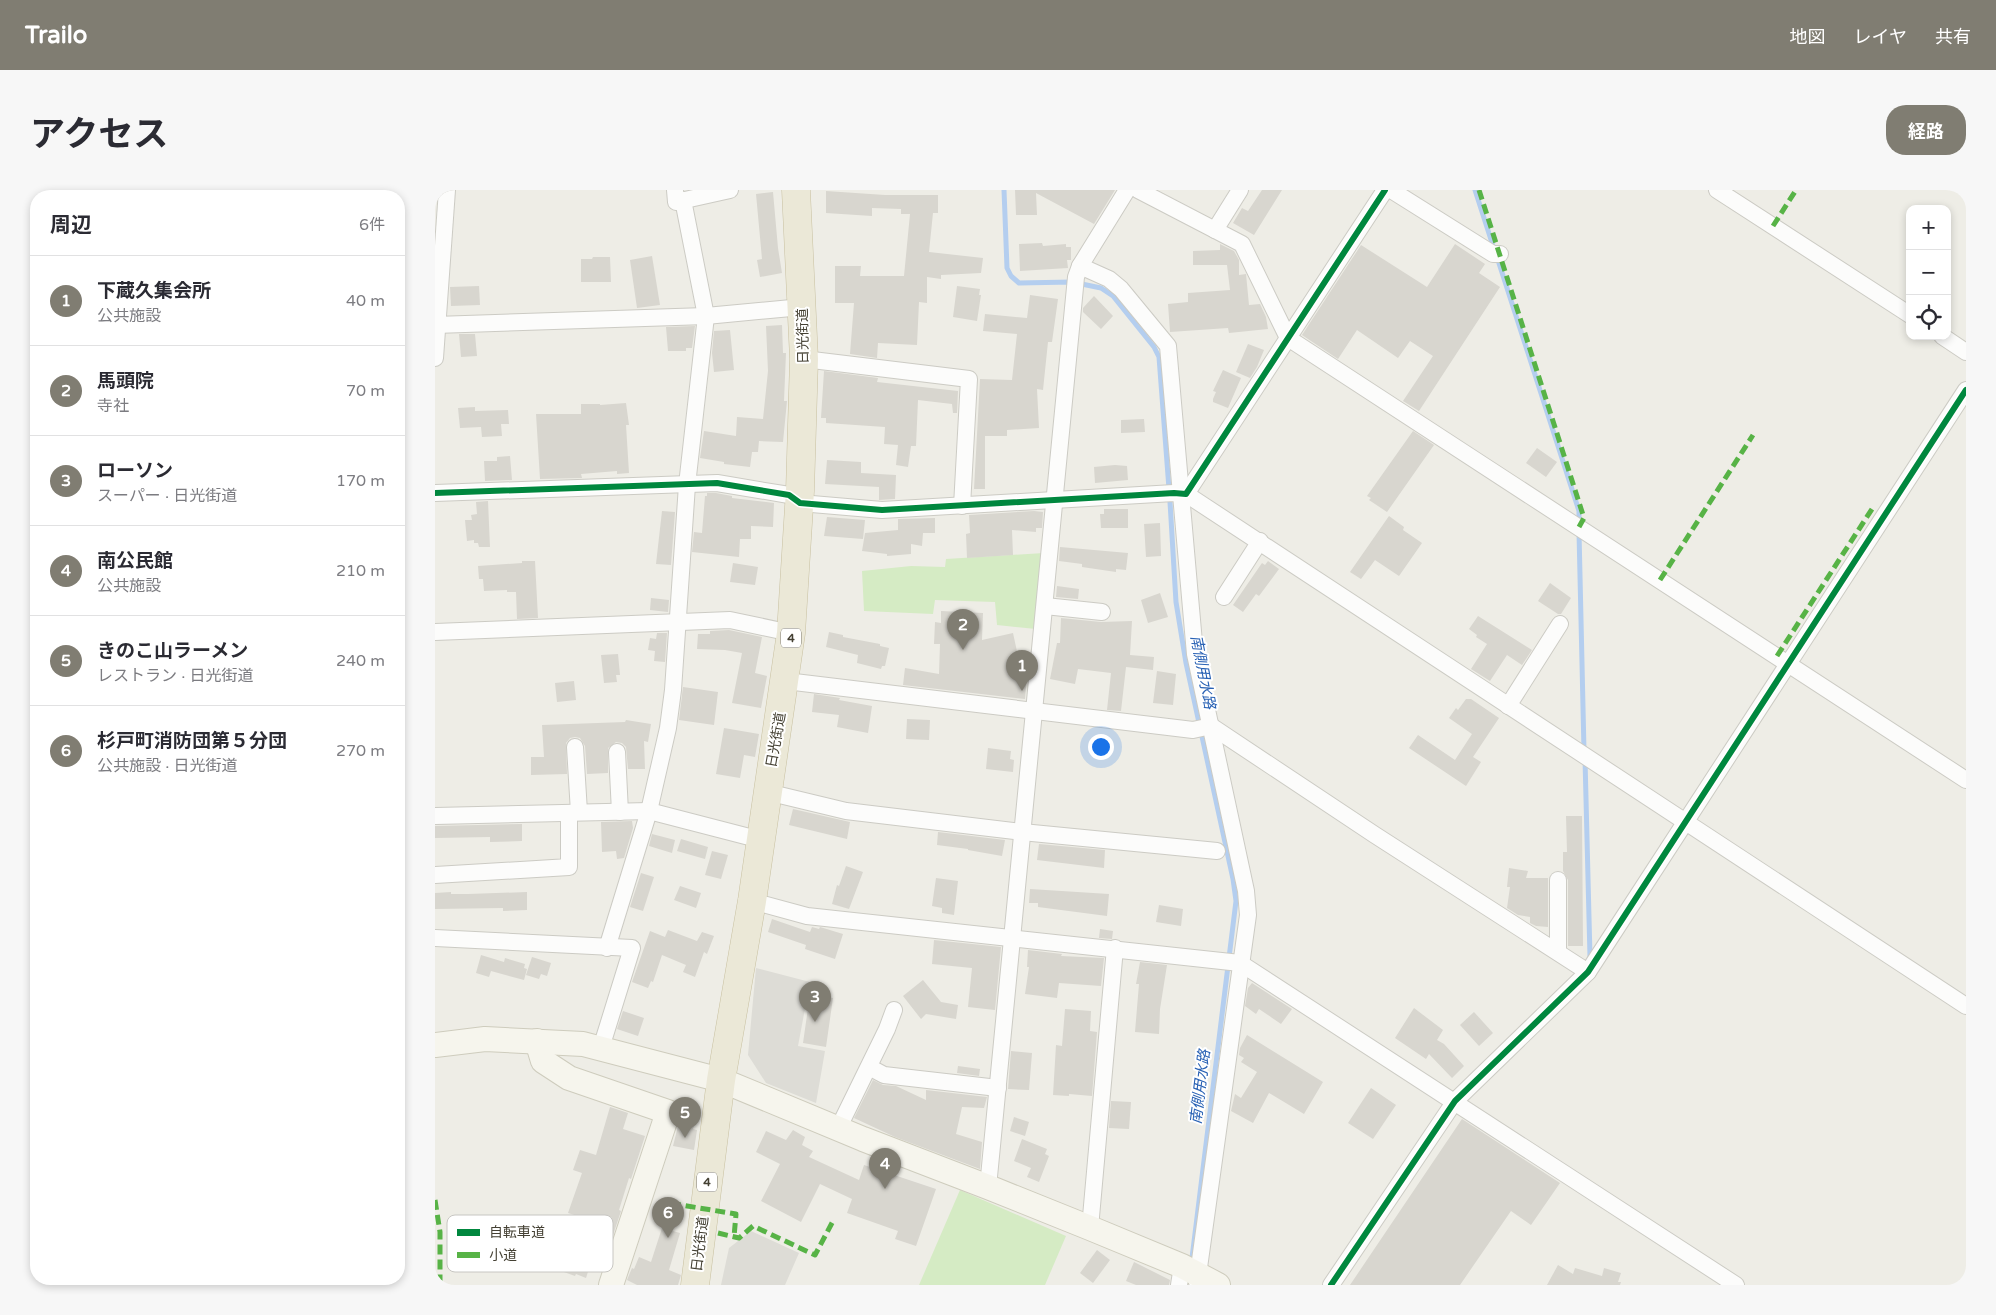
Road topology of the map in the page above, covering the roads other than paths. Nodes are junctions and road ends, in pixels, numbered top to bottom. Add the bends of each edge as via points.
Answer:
1 (447, 190) edge
2 (731, 190) edge
3 (797, 190) edge
4 (1127, 190) edge
5 (1138, 190) edge
6 (1240, 190) edge
7 (1385, 190) edge
8 (1391, 190) edge
9 (1717, 190) edge
10 (679, 195) edge
11 (1215, 230) junction
12 (1500, 254) dead end
13 (1077, 279) junction
14 (802, 307) junction
15 (1906, 312) edge
16 (706, 316) junction
17 (436, 325) edge
18 (1287, 338) junction
19 (1948, 340) edge
20 (1966, 352) edge
21 (435, 358) edge
22 (804, 359) junction
23 (1966, 390) edge
24 (687, 485) junction
25 (435, 493) edge
26 (1175, 493) junction
27 (1056, 500) junction
28 (800, 503) junction
29 (962, 506) junction
30 (1260, 541) junction
31 (1224, 597) dead end
32 (1045, 606) junction
33 (1102, 612) dead end
34 (677, 621) junction
35 (1561, 624) dead end
36 (435, 632) edge
37 (791, 633) junction
38 (1788, 664) junction
39 (786, 681) junction
40 (1508, 706) junction
41 (1035, 710) junction
42 (1203, 728) junction
43 (575, 747) dead end
44 (617, 752) dead end
45 (1966, 780) edge
46 (767, 792) junction
47 (649, 811) junction
48 (620, 812) junction
49 (574, 813) junction
50 (435, 816) edge
51 (1684, 822) junction
52 (1022, 832) junction
53 (761, 840) junction
54 (1217, 850) dead end
55 (435, 875) edge
56 (1558, 880) dead end
57 (752, 901) junction
58 (435, 938) edge
59 (1013, 939) junction
60 (607, 948) junction
61 (1115, 948) junction
62 (1558, 952) junction
63 (1231, 961) junction
64 (1588, 972) junction
65 (1966, 1006) edge
66 (894, 1010) dead end
67 (537, 1041) junction
68 (435, 1045) edge
69 (601, 1048) junction
70 (869, 1067) junction
71 (721, 1080) junction
72 (998, 1088) junction
73 (1455, 1101) junction
74 (838, 1129) junction
75 (988, 1187) junction
76 (1089, 1228) junction
77 (1195, 1279) edge
78 (611, 1285) edge
79 (695, 1285) edge
80 (1331, 1285) edge
81 (1709, 1285) edge
82 (1735, 1285) edge

1 - 17 street
2 - 10 street
3 - 14 highway, 日光街道 / 4
4 - 13 street
5 - 11 street
6 - 11 street
7 - 18 street
8 - 12 street via 1493,254
9 - 15 street
10 - 16 street
11 - 18 street via 1242,244
13 - 26 street via 1109,279 1168,346
13 - 27 street
14 - 16 street
14 - 22 highway, 日光街道 / 4
16 - 17 street
16 - 24 street
17 - 21 street
18 - 26 street
18 - 38 street
19 - 20 street
22 - 28 highway, 日光街道 / 4
22 - 29 street via 969,380
23 - 38 street
24 - 25 street
24 - 28 street via 717,483 789,495
24 - 34 street
26 - 27 street
26 - 30 street
26 - 42 street
27 - 29 street
27 - 32 street
28 - 29 street via 882,510
28 - 37 highway, 日光街道 / 4
30 - 31 street
30 - 40 street
32 - 33 street
32 - 41 street
34 - 36 street
34 - 37 street via 730,620
34 - 47 street via 669,718
35 - 40 street
37 - 39 highway, 日光街道 / 4
38 - 45 street
38 - 51 street
39 - 41 street
39 - 46 highway, 日光街道 / 4
40 - 51 street
41 - 42 street
41 - 52 street
42 - 62 street
42 - 63 street via 1247,891 1248,915
43 - 49 street
44 - 48 street
46 - 52 street via 846,811
46 - 53 highway, 日光街道 / 4
47 - 48 street
47 - 53 street
47 - 60 street
48 - 49 street
49 - 50 street
49 - 55 street via 569,867
51 - 64 street
51 - 65 street
52 - 54 street
52 - 59 street
53 - 57 highway, 日光街道 / 4
56 - 62 street
57 - 59 street via 807,916
57 - 71 highway, 日光街道 / 4
58 - 60 street
59 - 61 street
59 - 72 street
60 - 69 street via 632,948
61 - 63 street
61 - 76 street
62 - 64 street
63 - 73 street
63 - 77 street
64 - 73 street
66 - 70 street
67 - 68 street via 485,1039
67 - 69 street
67 - 78 street via 543,1061 569,1078 668,1112
69 - 71 street
70 - 72 street via 884,1075
70 - 74 street
71 - 74 street
71 - 79 highway, 日光街道 / 4
72 - 75 street
73 - 80 street
73 - 82 street
74 - 75 street
75 - 76 street
76 - 77 street
81 - 82 street

